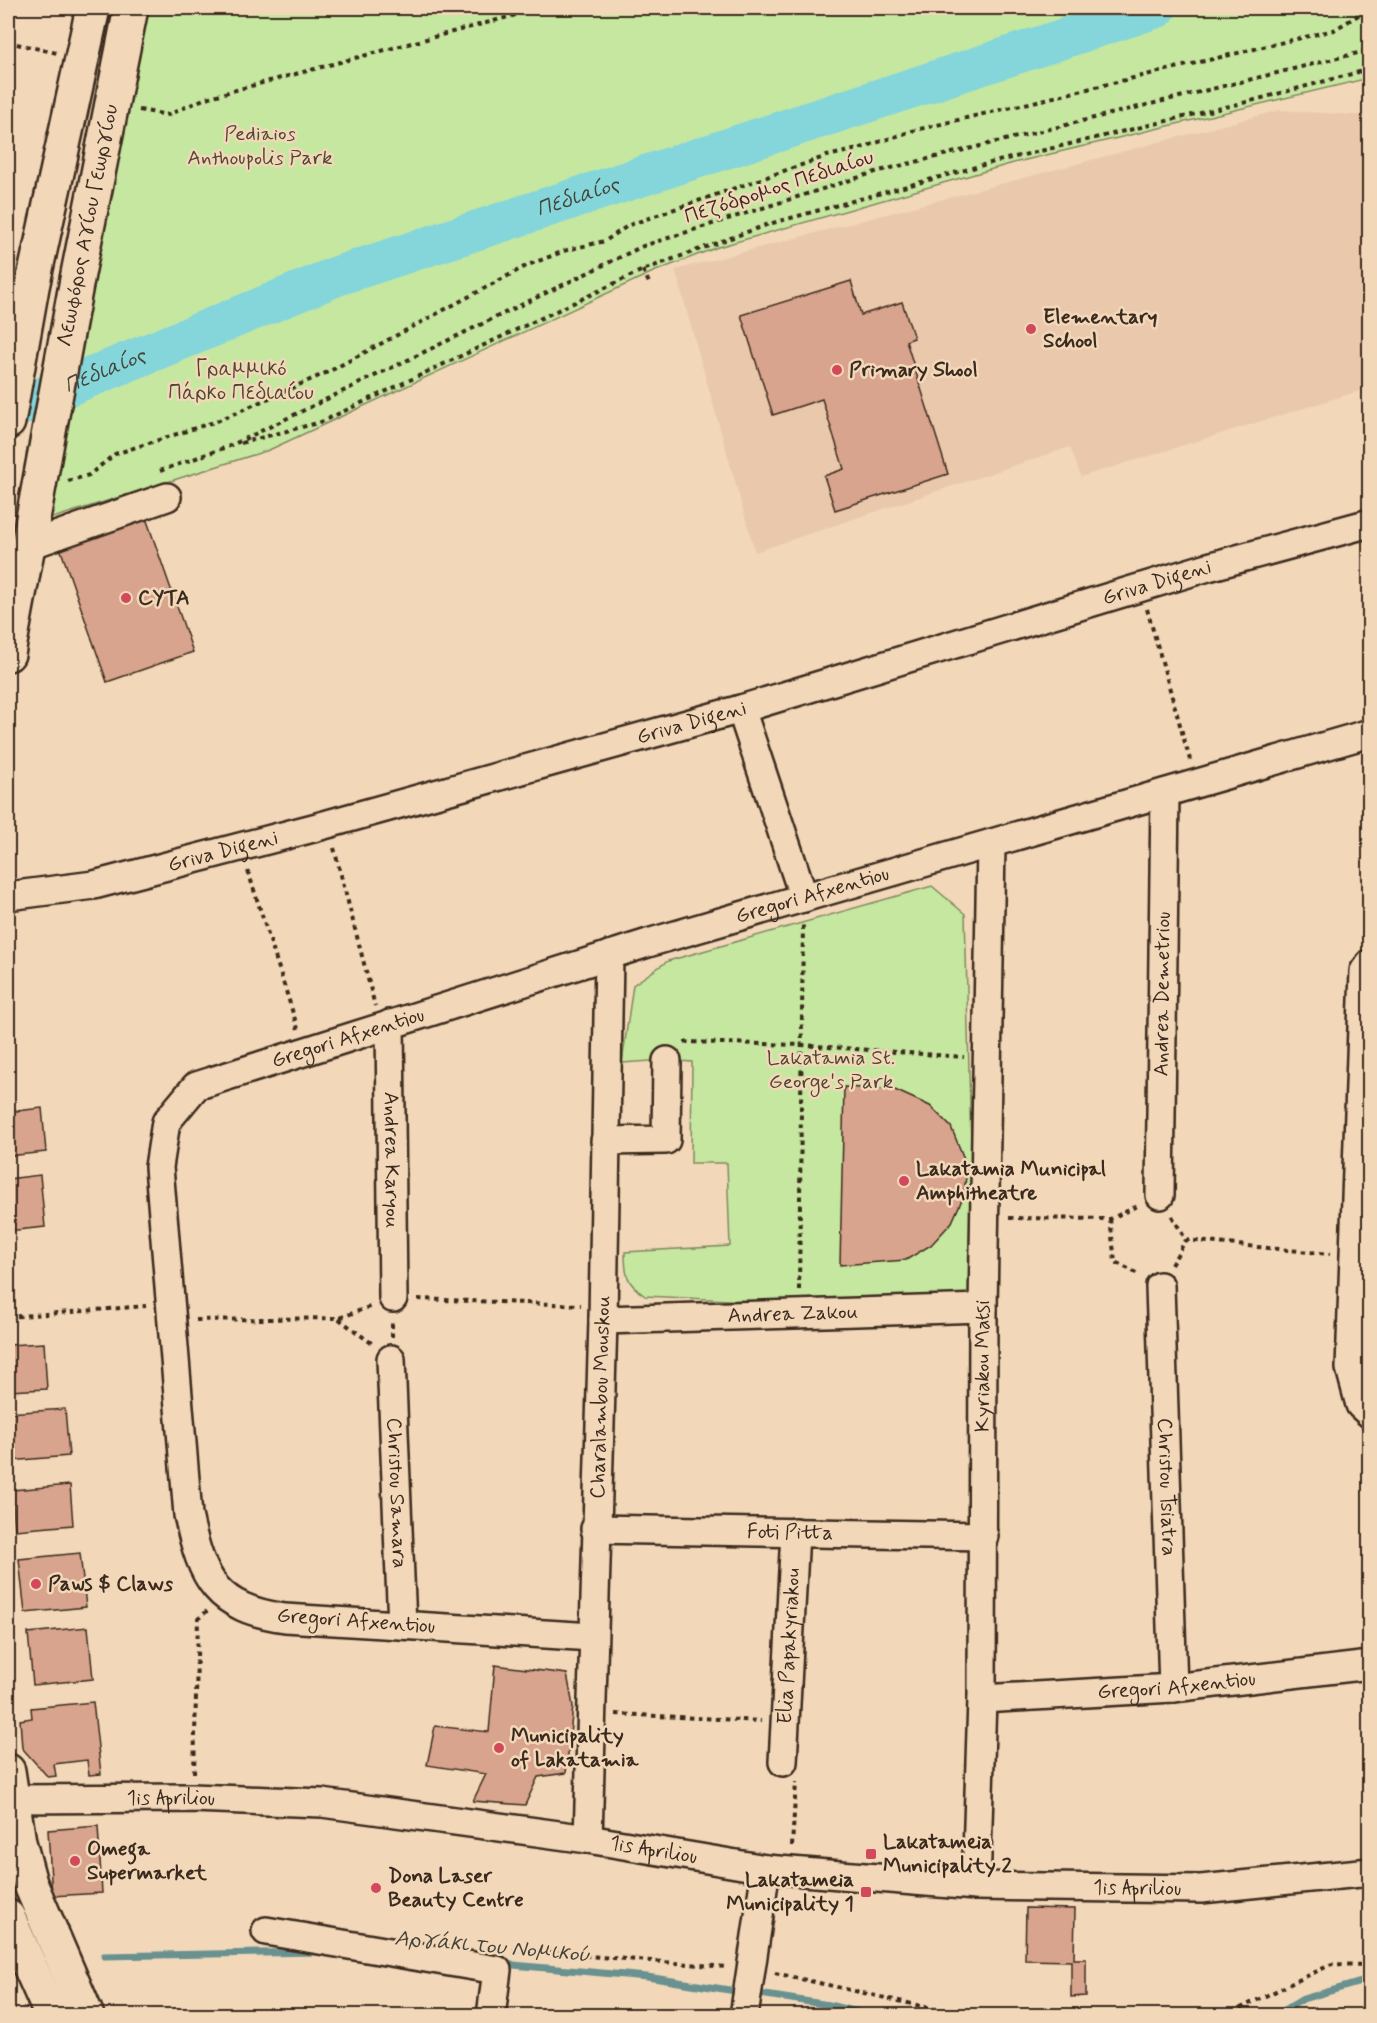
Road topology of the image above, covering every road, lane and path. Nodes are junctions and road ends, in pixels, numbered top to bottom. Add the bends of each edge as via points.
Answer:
1 (93, 8) edge
2 (131, 8) edge
3 (542, 8) edge
4 (1370, 8) edge
5 (8, 42) edge
6 (1370, 50) edge
7 (57, 53) dead end
8 (1370, 69) edge
9 (130, 109) dead end
10 (643, 270) junction
11 (649, 283) dead end
12 (8, 422) edge
13 (52, 485) junction
14 (167, 497) dead end
15 (1370, 523) edge
16 (27, 543) junction
17 (1141, 588) junction
18 (8, 654) edge
19 (741, 709) junction
20 (1370, 733) edge
21 (1197, 784) junction
22 (1166, 793) junction
23 (328, 824) junction
24 (991, 845) junction
25 (240, 847) junction
26 (8, 896) edge
27 (804, 898) junction
28 (609, 955) junction
29 (1370, 963) edge
30 (385, 1025) junction
31 (802, 1045) junction
32 (305, 1051) junction
33 (987, 1059) junction
34 (667, 1061) joint
35 (605, 1141) junction
36 (1160, 1195) junction
37 (985, 1218) junction
38 (1110, 1219) junction
39 (1186, 1240) junction
40 (1354, 1256) junction
41 (1160, 1286) junction
42 (393, 1298) junction
43 (983, 1308) junction
44 (171, 1312) junction
45 (603, 1313) junction
46 (798, 1314) junction
47 (8, 1317) edge
48 (339, 1318) junction
49 (391, 1359) junction
50 (1370, 1414) edge
51 (595, 1528) junction
52 (795, 1532) junction
53 (984, 1536) junction
54 (224, 1598) junction
55 (402, 1625) junction
56 (593, 1637) junction
57 (1370, 1665) edge
58 (1173, 1688) junction
59 (982, 1699) junction
60 (591, 1713) junction
61 (785, 1722) junction
62 (783, 1762) joint
63 (9, 1785) edge
64 (192, 1798) junction
65 (588, 1839) junction
66 (778, 1870) junction
67 (1370, 1872) edge
68 (975, 1886) junction
69 (8, 1917) edge
70 (266, 1930) dead end
71 (502, 1950) dead end
72 (750, 1964) junction
73 (1370, 1965) edge
74 (52, 2016) edge
75 (87, 2016) edge
76 (491, 2016) edge
77 (744, 2016) edge
78 (965, 2016) edge
79 (1224, 2016) edge

1 - 12 main road, Λεωφόρος Αγίου Γεωργίου via 32,287
2 - 13 main road, Λεωφόρος Αγίου Γεωργίου via 78,274
3 - 9 path via 206,98 168,115
4 - 13 path via 1334,30 912,131 826,156 640,221 605,240 528,266 328,372 217,421 115,454 89,475
5 - 7 path
6 - 10 path, Πεζόδρομος Πεδιαίου via 879,171 643,246 231,445 321,422
8 - 10 path via 994,162 791,218
10 - 11 path
13 - 16 main road, Λεωφόρος Αγίου Γεωργίου
14 - 16 street
15 - 17 street, Griva Digeni
16 - 18 main road, Λεωφόρος Αγίου Γεωργίου
17 - 19 street, Griva Digeni
17 - 21 path
19 - 23 street, Griva Digeni
19 - 27 street
20 - 21 street, Gregori Afxentiou
21 - 22 street, Gregori Afxentiou
22 - 24 street, Gregori Afxentiou
22 - 36 street, Andrea Demetriou
23 - 25 street, Griva Digeni
23 - 30 path
24 - 27 street, Gregori Afxentiou
24 - 33 street, Kyriakou Matsi
25 - 26 street, Griva Digeni via 94,885
25 - 32 path
27 - 28 street, Gregori Afxentiou
27 - 31 path
28 - 30 street, Gregori Afxentiou
28 - 35 street, Charalambou Mouskou
29 - 40 street via 1364,971
30 - 32 street, Gregori Afxentiou
30 - 42 street, Andrea Karyou
31 - 33 path
31 - 34 path via 666,1042
31 - 46 path
32 - 44 street, Gregori Afxentiou via 196,1086 166,1122 159,1167
33 - 37 street, Kyriakou Matsi
34 - 35 street via 666,1140
35 - 45 street, Charalambou Mouskou
36 - 38 path
36 - 39 path
37 - 38 path
37 - 43 street, Kyriakou Matsi
38 - 41 path via 1115,1262
39 - 40 path
39 - 41 path
40 - 50 street via 1350,1368 1360,1404
41 - 58 street, Christou Tsiatra
42 - 45 path
42 - 48 path
42 - 49 path
43 - 46 street, Andrea Zakou
43 - 53 street, Kyriakou Matsi
44 - 47 path
44 - 48 path
44 - 54 street, Gregori Afxentiou via 188,1515 195,1550 208,1579
45 - 46 street, Andrea Zakou
45 - 51 street, Charalambou Mouskou
48 - 49 path
49 - 55 street, Christou Samara
51 - 52 street, Foti Pitta
51 - 56 street, Charalambou Mouskou
52 - 53 street, Foti Pitta
52 - 61 street, Elia Papakyriakou
53 - 59 street, Kyriakou Matsi
54 - 55 street, Gregori Afxentiou via 256,1614
54 - 64 path via 198,1619
55 - 56 street, Gregori Afxentiou
56 - 60 street, Charalambou Mouskou
57 - 58 street, Gregori Afxentiou
58 - 59 street, Gregori Afxentiou
59 - 68 street, Kyriakou Matsi
60 - 61 path
60 - 65 street, Charalambou Mouskou
61 - 62 street, Elia Papakyriakou
62 - 66 path via 796,1783
63 - 64 street, 1is Apriliou
63 - 75 main road via 30,1883
64 - 65 street, 1is Apriliou via 322,1803
65 - 66 street, 1is Apriliou
66 - 68 street, 1is Apriliou
66 - 72 street
67 - 68 street, 1is Apriliou via 1202,1888
69 - 74 main road
70 - 76 street via 497,1970
71 - 72 path
72 - 77 street
72 - 78 path
73 - 79 path via 1332,1964

